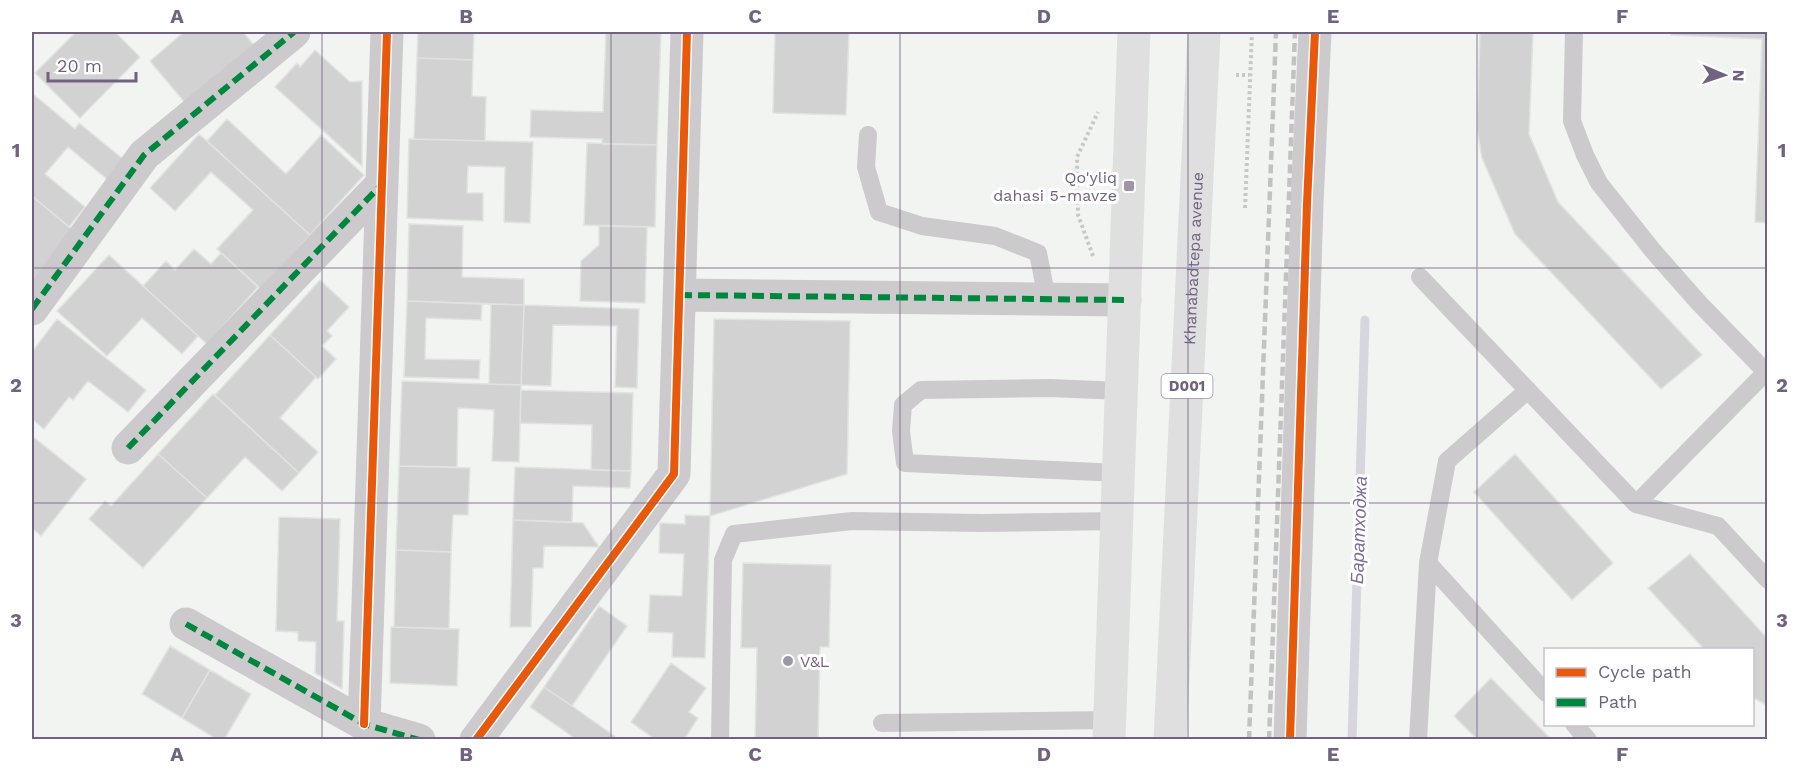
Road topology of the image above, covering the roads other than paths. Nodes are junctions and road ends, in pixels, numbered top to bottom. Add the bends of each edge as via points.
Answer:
1 (294, 32) edge
2 (387, 32) edge
3 (687, 32) edge
4 (1134, 32) edge
5 (1204, 32) edge
6 (1316, 32) edge
7 (1574, 32) edge
8 (868, 135) dead end
9 (382, 184) junction
10 (1420, 277) dead end
11 (680, 295) junction
12 (1047, 299) junction
13 (1125, 300) junction
14 (32, 309) edge
15 (1528, 390) junction
16 (1122, 391) junction
17 (128, 448) dead end
18 (1119, 473) junction
19 (1636, 504) junction
20 (1117, 521) junction
21 (1428, 563) junction
22 (1767, 580) edge
23 (186, 624) dead end
24 (1544, 692) edge
25 (882, 723) dead end
26 (364, 724) junction
27 (1576, 726) edge
28 (1109, 730) edge
29 (419, 740) edge
30 (477, 740) edge
31 (720, 740) edge
32 (1170, 740) edge
33 (1290, 740) edge
34 (1418, 740) edge
35 (1588, 740) edge

1 - 14 street via 144,155
2 - 9 street
3 - 11 street
4 - 13 highway
5 - 32 highway, Khanabadtepa avenue / D001
6 - 33 street
7 - 19 lane via 1572,121 1599,183 1699,303 1766,372
8 - 12 lane via 866,167 879,212 922,226 995,236 1038,253
9 - 17 street
9 - 26 street
10 - 15 lane
11 - 12 street
11 - 30 street via 674,474
12 - 13 street
13 - 16 highway
15 - 19 lane
15 - 21 lane via 1447,461
16 - 18 highway
16 - 18 lane via 921,390 903,405 901,431 905,463
18 - 20 highway
19 - 22 lane via 1718,526
20 - 28 highway
20 - 31 lane via 852,521 734,534 723,560
21 - 24 lane
21 - 34 lane
23 - 26 street
25 - 28 lane
26 - 29 street
27 - 35 lane

